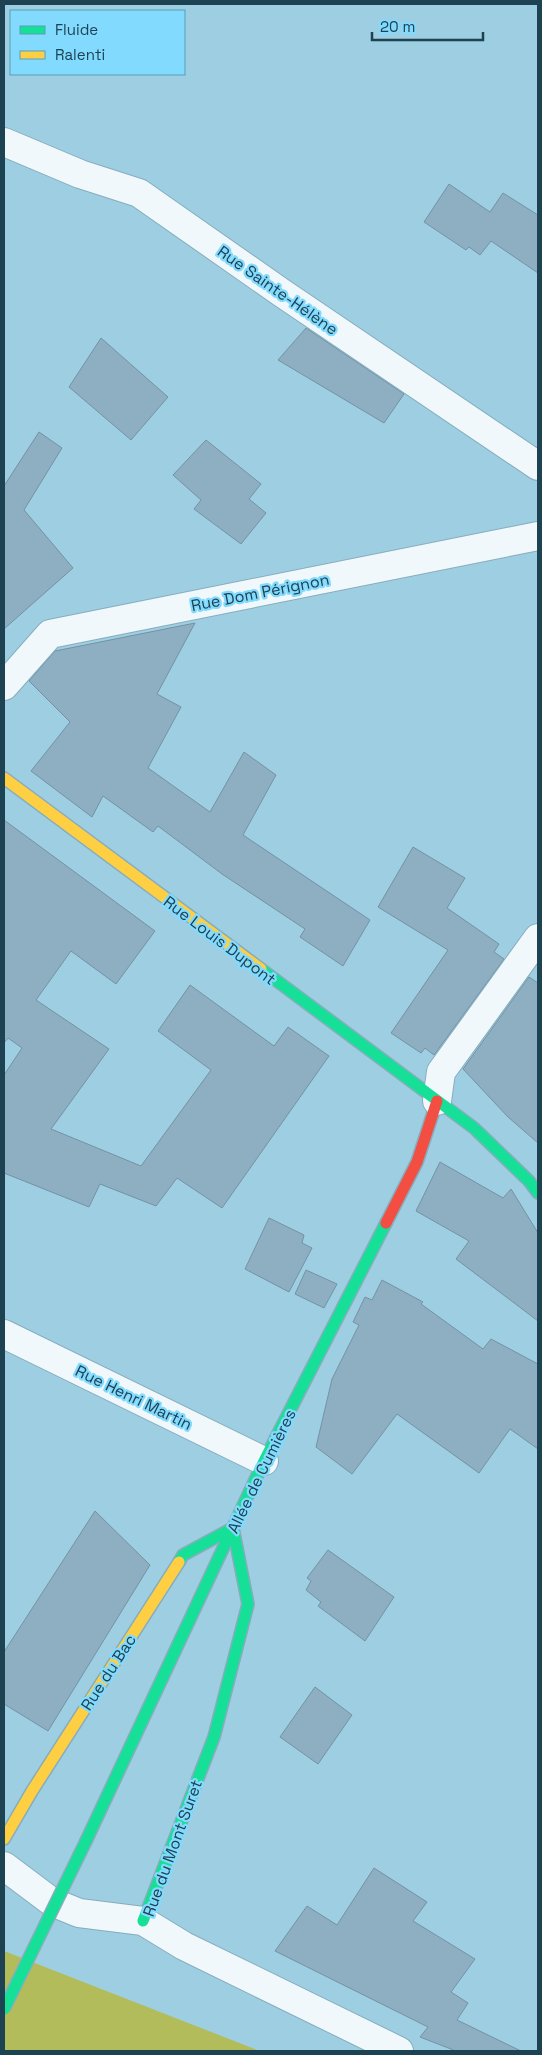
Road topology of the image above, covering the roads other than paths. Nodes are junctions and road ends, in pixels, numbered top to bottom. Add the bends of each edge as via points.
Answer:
1 (4, 142) edge
2 (538, 466) edge
3 (538, 536) edge
4 (4, 686) edge
5 (4, 778) edge
6 (538, 938) edge
7 (437, 1101) junction
8 (538, 1194) edge
9 (4, 1334) edge
10 (264, 1460) junction
11 (233, 1528) junction
12 (4, 1839) edge
13 (4, 1866) edge
14 (143, 1921) junction
15 (4, 2008) edge
16 (399, 2051) edge

1 - 2 street, Rue Sainte-Hélène via 80,174 139,193
3 - 4 street, Rue Dom Pérignon via 50,634
5 - 7 main road, Rue Louis Dupont
6 - 7 street via 441,1072
7 - 8 main road, Rue Louis Dupont via 474,1128 529,1181
7 - 10 main road, Allée de Cumières via 417,1162
9 - 10 street, Rue Henri Martin
10 - 11 main road, Allée de Cumières
11 - 12 main road, Rue du Bac via 183,1555
11 - 14 main road, Rue du Mont Suret via 248,1604 214,1737
11 - 15 main road, Allée de Cumières, bridge
13 - 14 street via 52,1902 79,1913
14 - 16 street, Rue du Mont Suret via 184,1946

